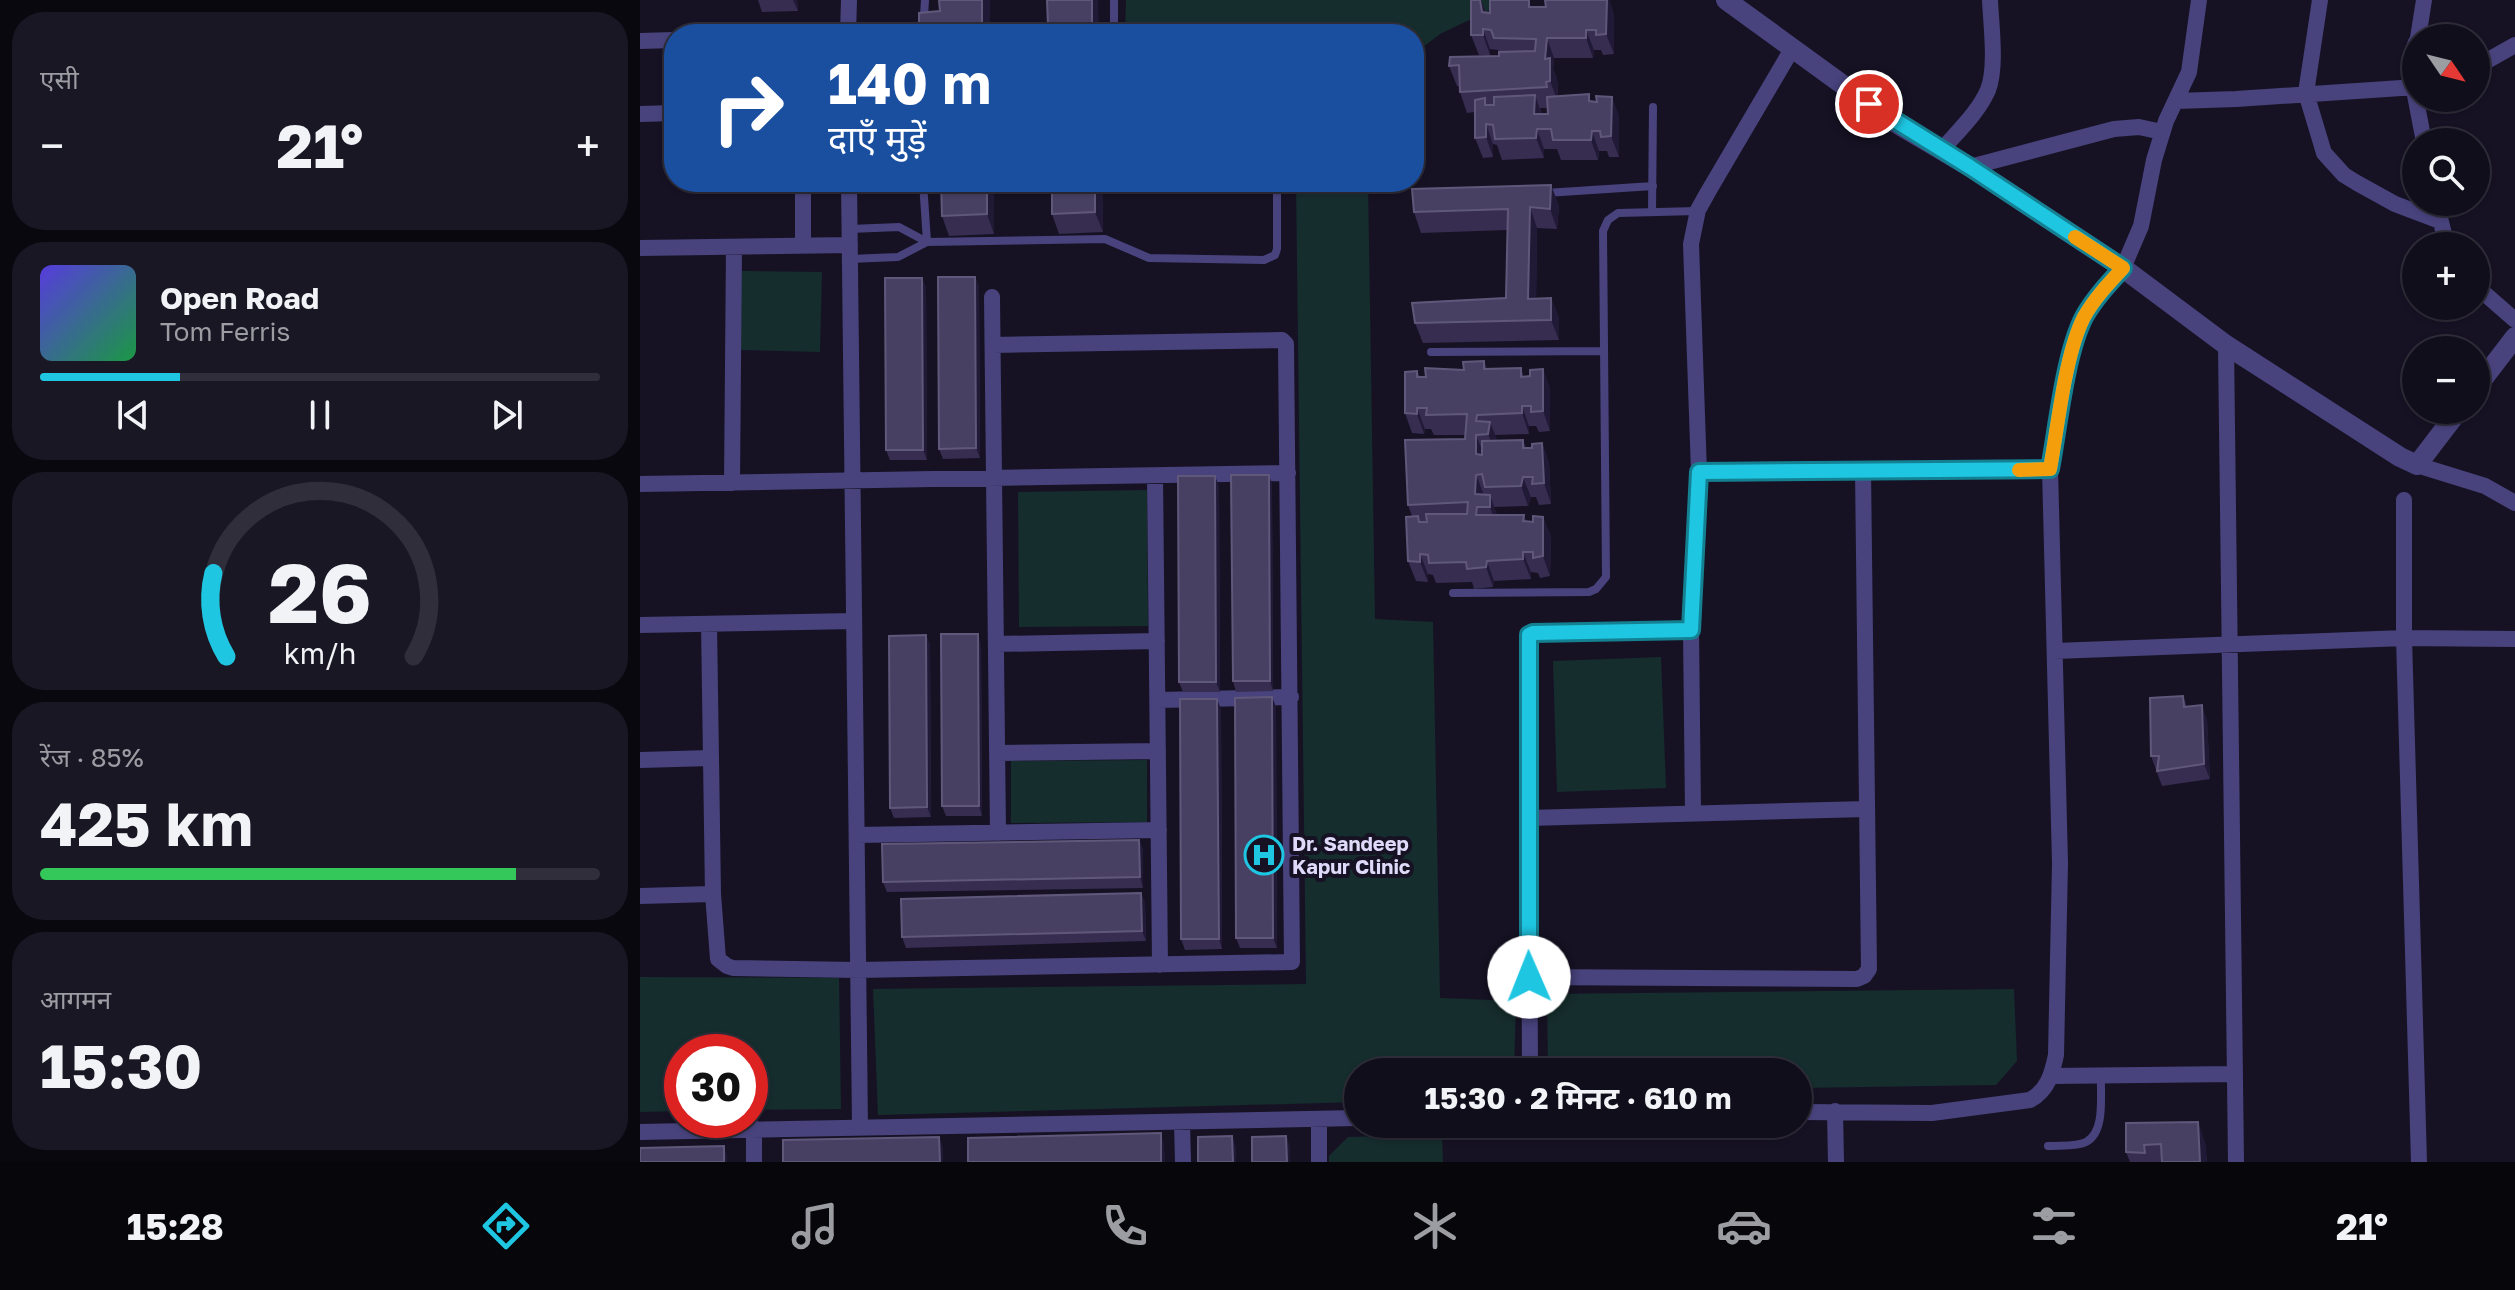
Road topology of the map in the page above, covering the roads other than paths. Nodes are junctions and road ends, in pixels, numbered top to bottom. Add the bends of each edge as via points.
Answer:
1 (849, 0) edge
2 (925, 0) edge
3 (1114, 0) edge
4 (1726, 0) edge
5 (1990, 0) edge
6 (2199, 0) edge
7 (2320, 0) edge
8 (2424, 0) edge
9 (848, 24) edge
10 (924, 24) edge
11 (1114, 24) edge
12 (2420, 24) edge
13 (664, 40) edge
14 (640, 41) edge
15 (2515, 45) edge
16 (1792, 49) junction
17 (2490, 59) edge
18 (2402, 88) edge
19 (2306, 93) junction
20 (2176, 101) junction
21 (1653, 107) dead end
22 (664, 113) edge
23 (640, 114) edge
24 (2162, 132) junction
25 (1941, 151) junction
26 (1970, 167) junction
27 (1653, 186) junction
28 (803, 192) edge
29 (849, 192) edge
30 (924, 192) edge
31 (1277, 192) edge
32 (1532, 194) edge
33 (1698, 210) junction
34 (1652, 212) junction
35 (2439, 216) edge
36 (2440, 221) junction
37 (2443, 232) edge
38 (927, 242) junction
39 (850, 244) junction
40 (803, 246) junction
41 (734, 247) junction
42 (640, 248) edge
43 (2123, 268) junction
44 (992, 297) dead end
45 (2490, 298) edge
46 (2515, 320) edge
47 (2515, 337) edge
48 (993, 345) junction
49 (2226, 345) junction
50 (1604, 351) junction
51 (1431, 352) dead end
52 (2490, 370) edge
53 (2448, 424) edge
54 (2417, 465) junction
55 (2050, 469) junction
56 (1863, 471) junction
57 (1699, 472) junction
58 (1288, 473) junction
59 (1155, 476) junction
60 (994, 478) junction
61 (852, 481) junction
62 (732, 483) junction
63 (640, 484) edge
64 (2404, 500) dead end
65 (2515, 503) edge
66 (1453, 593) dead end
67 (854, 621) junction
68 (709, 624) junction
69 (640, 625) edge
70 (1691, 630) junction
71 (2404, 638) junction
72 (2515, 639) edge
73 (1157, 641) junction
74 (996, 644) junction
75 (2230, 646) junction
76 (2055, 651) junction
77 (1291, 697) junction
78 (1158, 700) junction
79 (1158, 751) junction
80 (997, 753) junction
81 (711, 758) junction
82 (640, 760) edge
83 (1867, 809) junction
84 (1693, 812) junction
85 (1528, 818) junction
86 (1159, 830) junction
87 (998, 833) junction
88 (857, 835) junction
89 (713, 894) junction
90 (640, 896) edge
91 (1160, 965) junction
92 (858, 970) junction
93 (1529, 977) junction
94 (1530, 1058) edge
95 (2234, 1074) junction
96 (2101, 1075) junction
97 (2051, 1076) junction
98 (1835, 1111) junction
99 (1812, 1112) edge
100 (1344, 1118) edge
101 (1319, 1119) junction
102 (1182, 1122) junction
103 (860, 1126) junction
104 (768, 1128) edge
105 (664, 1131) edge
106 (640, 1132) edge
107 (754, 1138) edge
108 (2048, 1146) dead end
109 (754, 1162) edge
110 (1183, 1162) edge
111 (1319, 1162) edge
112 (1836, 1162) edge
113 (2236, 1162) edge
114 (2419, 1162) edge

1 - 9 street
2 - 10 lane
3 - 11 lane
4 - 16 street
5 - 25 street via 1989,88
6 - 20 street via 2189,72
7 - 19 street
8 - 12 street
13 - 14 street
15 - 17 street
16 - 25 street
16 - 33 street
18 - 19 street
19 - 20 street
19 - 36 street via 2332,164 2395,204
20 - 24 street
21 - 27 lane
22 - 23 street
24 - 26 street via 2114,129
24 - 43 street via 2141,226
25 - 26 street
26 - 43 street
27 - 32 lane
27 - 34 lane
28 - 40 street
29 - 39 street
30 - 38 lane
31 - 38 lane via 1277,249 1264,260 1149,258 1105,239
33 - 34 lane
33 - 57 street via 1691,244
34 - 50 lane via 1612,215 1603,231
35 - 36 street
36 - 37 street
38 - 39 lane via 898,257
38 - 39 lane via 899,227
39 - 40 street
39 - 61 street
40 - 41 street
41 - 42 street
41 - 62 street
43 - 49 street
43 - 55 street via 2084,318 2072,351
44 - 48 street
45 - 46 street
47 - 52 street
48 - 58 street via 1284,341
48 - 60 street
49 - 54 street
49 - 75 street
50 - 51 lane
50 - 66 lane via 1606,577 1589,592
53 - 54 street
54 - 65 street via 2485,486
55 - 56 street
55 - 76 street
56 - 57 street
56 - 83 street
57 - 70 street
58 - 59 street
58 - 77 street
59 - 60 street
59 - 73 street
60 - 61 street
60 - 74 street
61 - 62 street
61 - 67 street
62 - 63 street
64 - 71 street
67 - 68 street
67 - 88 street
68 - 69 street
68 - 81 street
70 - 84 street
70 - 85 street via 1529,635
71 - 72 street
71 - 75 street
71 - 114 street
73 - 74 street
73 - 78 street
74 - 80 street
75 - 76 street
75 - 95 street
76 - 97 street via 2060,863 2056,1055
77 - 78 street
77 - 91 street via 1293,961
78 - 79 street
79 - 80 street
79 - 86 street
80 - 87 street
81 - 82 street
81 - 89 street
83 - 84 street
83 - 93 street via 1869,969 1864,976
84 - 85 street
85 - 93 street
86 - 87 street
86 - 91 street
87 - 88 street
88 - 92 street
89 - 90 street
89 - 92 street via 718,959 727,966
91 - 92 street
92 - 103 street
93 - 94 street
95 - 96 street
95 - 113 street
96 - 97 street
96 - 108 lane via 2095,1135 2085,1143
97 - 98 street via 2042,1093 2030,1100 1932,1113
98 - 99 street
98 - 112 street
100 - 101 street
101 - 102 street
101 - 111 street
102 - 103 street
102 - 110 street
103 - 104 street
105 - 106 street
107 - 109 street

